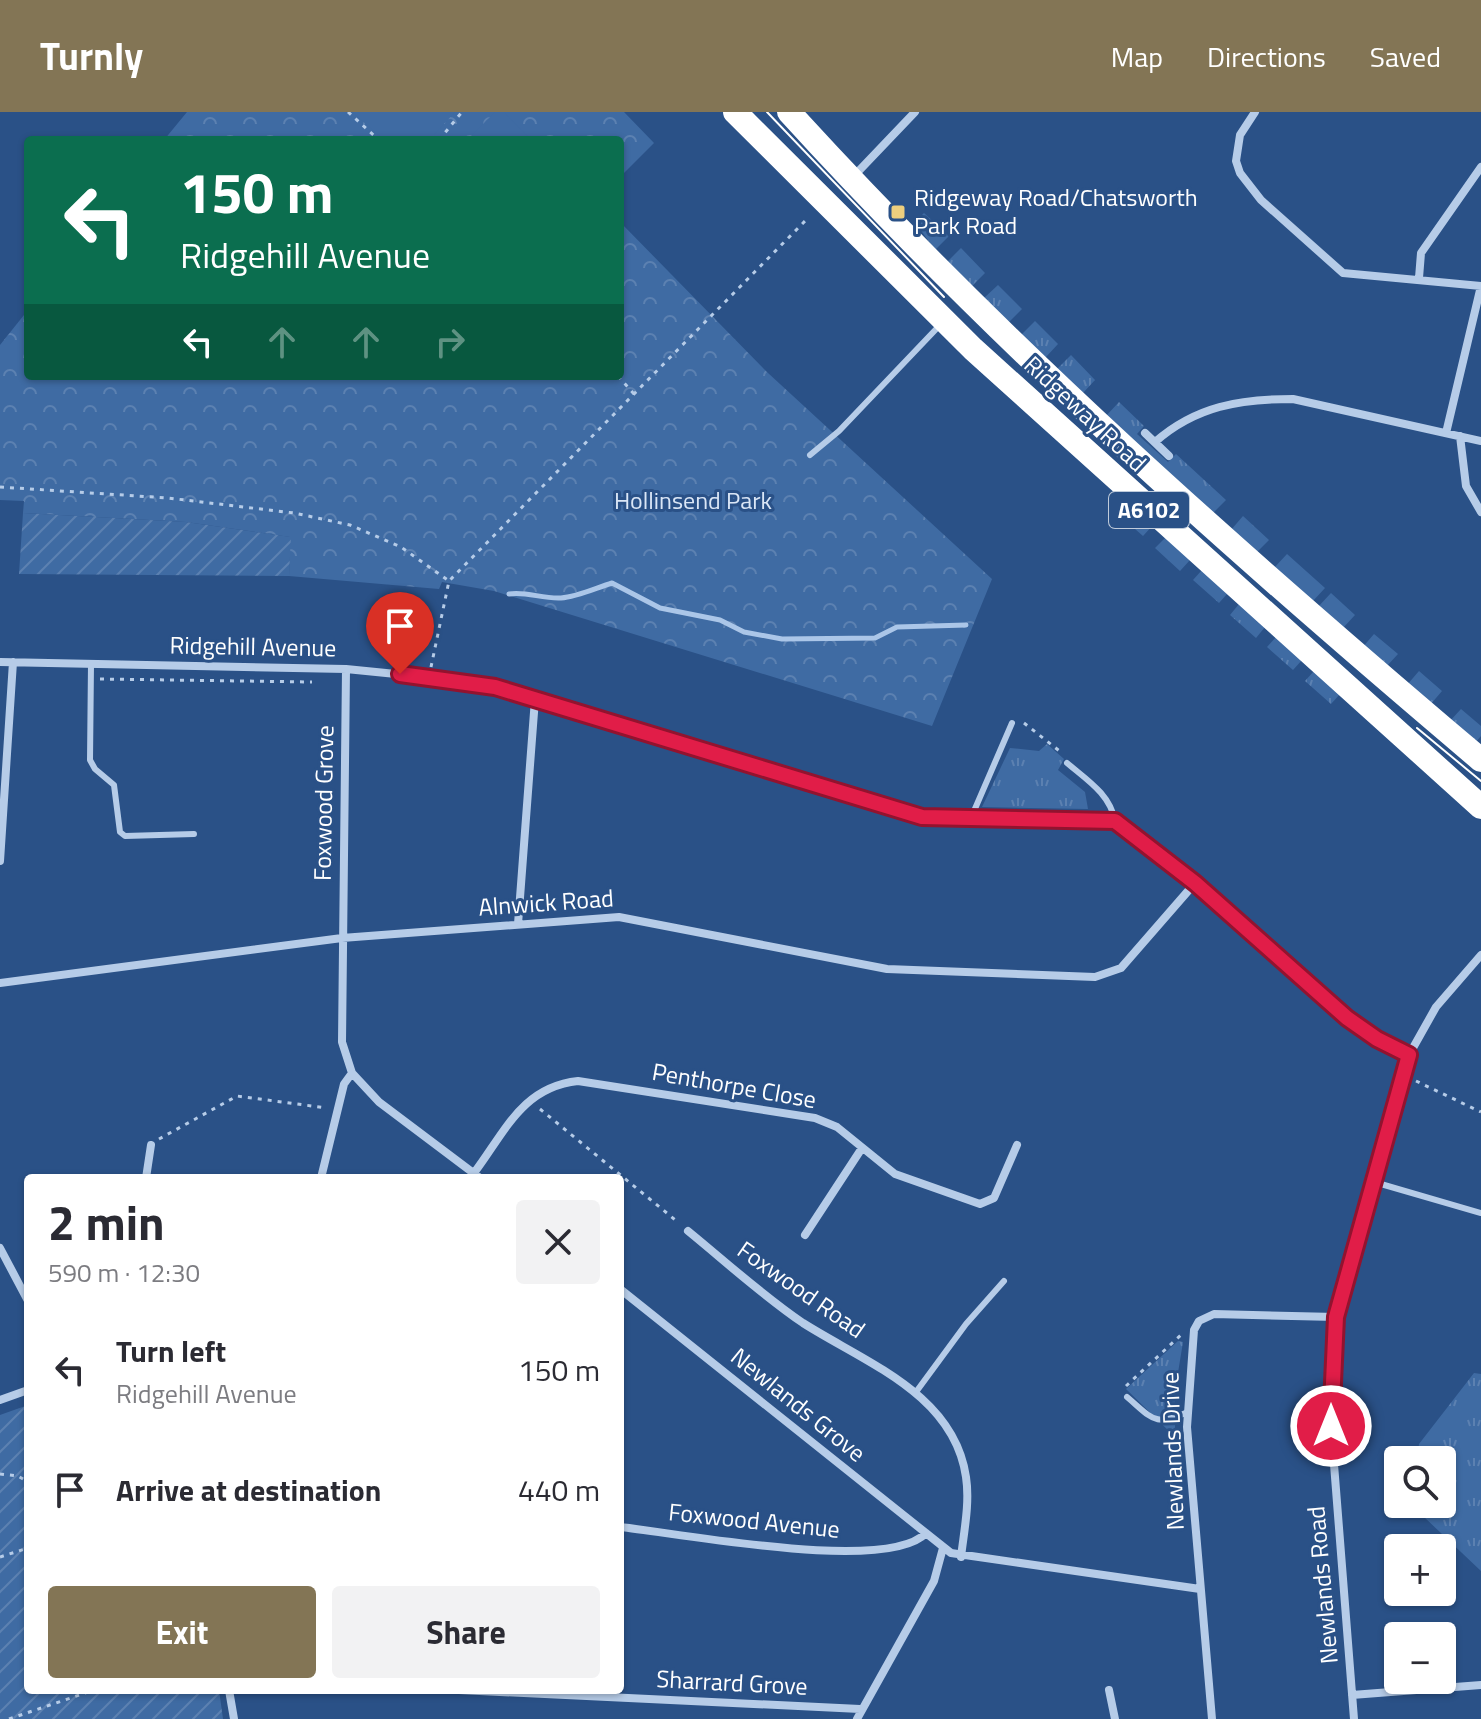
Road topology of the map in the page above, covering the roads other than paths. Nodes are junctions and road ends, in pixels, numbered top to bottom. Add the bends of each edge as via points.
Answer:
1 (735, 112) edge
2 (789, 112) edge
3 (915, 112) edge
4 (1255, 112) edge
5 (1481, 167) edge
6 (852, 179) junction
7 (1419, 278) junction
8 (1481, 286) edge
9 (944, 321) junction
10 (1145, 433) dead end
11 (1446, 433) junction
12 (1460, 436) junction
13 (1481, 441) edge
14 (1155, 442) junction
15 (810, 455) dead end
16 (1169, 456) dead end
17 (1481, 512) edge
18 (0, 662) edge
19 (13, 662) junction
20 (91, 664) junction
21 (346, 669) junction
22 (535, 699) junction
23 (1012, 723) road end
24 (1481, 760) edge
25 (1067, 763) road end
26 (1481, 807) edge
27 (971, 818) junction
28 (1115, 821) junction
29 (194, 834) dead end
30 (0, 861) edge
31 (1195, 883) junction
32 (518, 924) junction
33 (342, 938) junction
34 (1481, 955) edge
35 (0, 983) edge
36 (1409, 1055) junction
37 (352, 1073) junction
38 (151, 1145) road end
39 (1017, 1145) dead end
40 (862, 1148) junction
41 (147, 1174) edge
42 (322, 1174) edge
43 (474, 1174) edge
44 (478, 1174) edge
45 (1374, 1182) junction
46 (1481, 1213) edge
47 (688, 1231) road end
48 (805, 1235) dead end
49 (0, 1248) edge
50 (1004, 1281) dead end
51 (24, 1285) edge
52 (624, 1292) edge
53 (1336, 1317) junction
54 (24, 1391) edge
55 (916, 1392) junction
56 (1127, 1397) dead end
57 (0, 1400) edge
58 (1188, 1412) junction
59 (624, 1528) edge
60 (926, 1533) junction
61 (947, 1550) junction
62 (961, 1557) junction
63 (1200, 1589) junction
64 (1481, 1685) edge
65 (1109, 1690) dead end
66 (230, 1694) edge
67 (543, 1694) edge
68 (1352, 1695) junction
69 (860, 1709) junction
70 (234, 1719) edge
71 (857, 1719) edge
72 (1115, 1719) edge
73 (1212, 1719) edge
74 (1354, 1719) edge

1 - 9 highway, Ridgeway Road / A6102
2 - 6 highway, Ridgeway Road / A6102
3 - 6 street
4 - 7 street via 1240,135 1236,161 1250,189 1343,273
5 - 7 street via 1421,253
6 - 24 highway, Ridgeway Road / A6102 via 975,306 1137,459 1279,589
7 - 8 street
8 - 11 street
9 - 15 lane
9 - 26 highway, Ridgeway Road / A6102
10 - 14 street
11 - 12 street
11 - 14 street via 1293,399 1270,399 1211,408 1181,420
12 - 13 street
12 - 17 street via 1466,486
14 - 16 street
18 - 19 street, Ridgehill Avenue
19 - 20 street, Ridgehill Avenue
19 - 30 street
20 - 21 street, Ridgehill Avenue
20 - 29 lane via 90,760 114,785 120,832
21 - 22 street, Ridgehill Avenue via 466,681
21 - 33 street, Foxwood Grove
22 - 27 street, Ridgehill Avenue via 909,814
22 - 32 street
23 - 27 lane
25 - 28 lane via 1105,796
27 - 28 street, Ridgehill Avenue
28 - 31 street
31 - 32 street, Alnwick Road via 1121,968 1095,977 887,969 619,917
31 - 36 street via 1347,1018
32 - 33 street, Alnwick Road
33 - 35 street, Alnwick Road
33 - 37 street via 342,1042
34 - 36 street, Newlands Road via 1429,1016
36 - 45 street, Newlands Road
37 - 42 street via 344,1084
37 - 43 street via 379,1102
38 - 41 street
39 - 40 street, Penthorpe Close via 994,1198 980,1204 895,1174
40 - 44 street, Penthorpe Close via 837,1127 790,1112 578,1081 558,1083 528,1099
40 - 48 street
45 - 46 lane
45 - 53 street, Newlands Road
47 - 55 street, Foxwood Road via 801,1321
49 - 51 street
50 - 55 lane
52 - 60 street, Newlands Grove
53 - 58 street, Newlands Drive via 1206,1316 1194,1330
53 - 68 street, Newlands Road via 1331,1426
54 - 57 street
55 - 62 street, Foxwood Road via 945,1425 963,1462 967,1503
56 - 58 lane via 1156,1421
58 - 63 street, Newlands Drive
59 - 60 street, Foxwood Avenue via 782,1548 850,1551 896,1549
60 - 61 street, Newlands Grove
61 - 62 street
61 - 69 street
62 - 63 street
63 - 73 street, Newlands Drive
64 - 68 street
65 - 72 street
66 - 70 street
67 - 69 street, Sharrard Grove
68 - 74 street, Newlands Road
69 - 71 street

